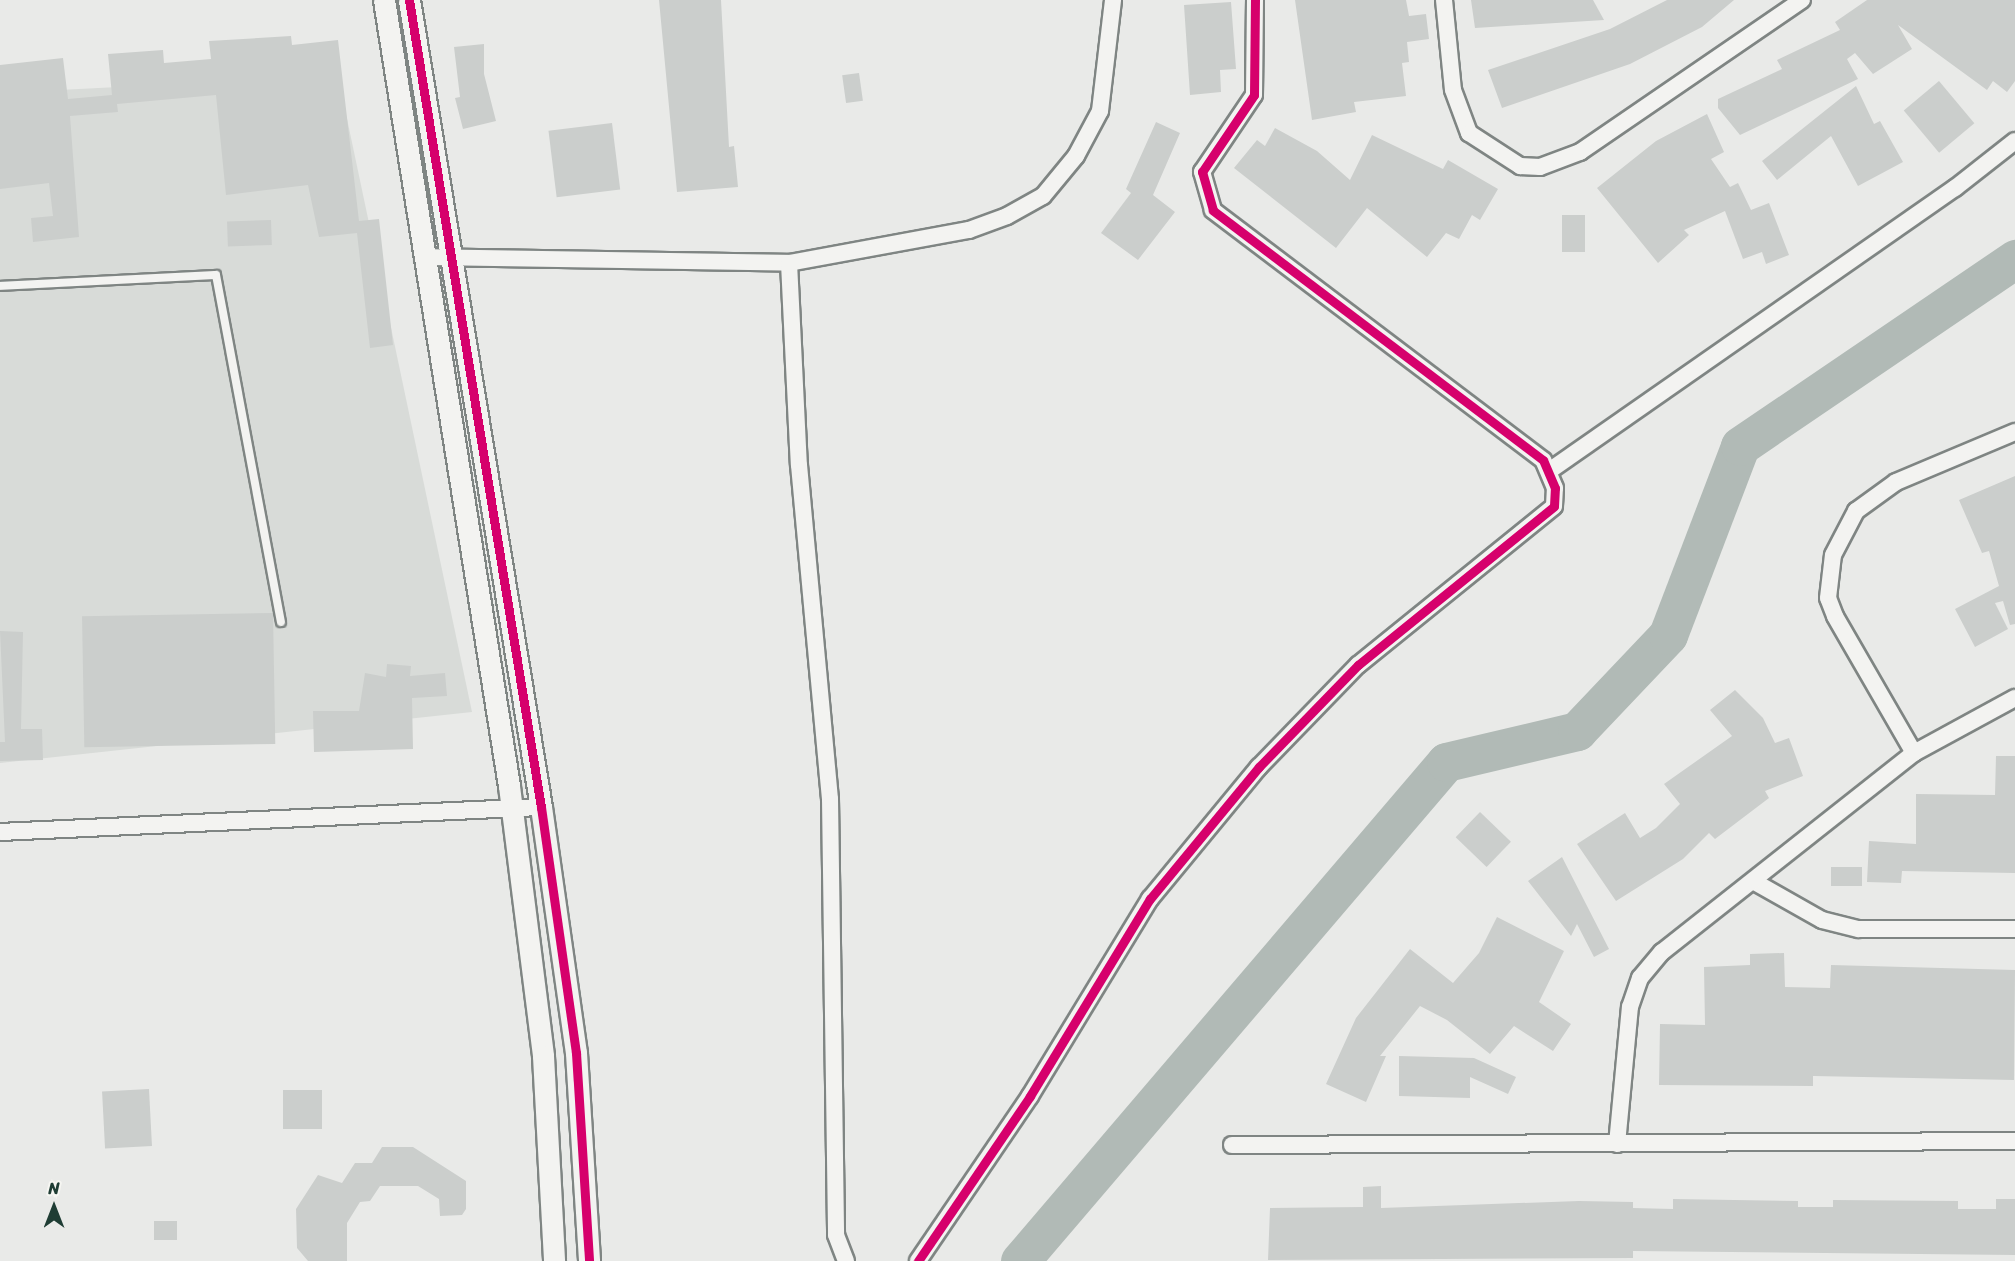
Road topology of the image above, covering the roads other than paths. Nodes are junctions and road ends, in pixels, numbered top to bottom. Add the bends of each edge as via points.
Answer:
1 (384, 0) edge
2 (409, 0) edge
3 (1113, 0) edge
4 (1255, 0) edge
5 (1444, 0) edge
6 (1802, 0) edge
7 (2015, 141) edge
8 (423, 257) junction
9 (452, 259) junction
10 (789, 263) junction
11 (0, 286) edge
12 (2015, 432) edge
13 (1549, 471) junction
14 (281, 622) dead end
15 (2015, 698) edge
16 (1914, 753) junction
17 (541, 807) junction
18 (512, 808) junction
19 (0, 832) edge
20 (1753, 881) junction
21 (2015, 929) edge
22 (2015, 1141) edge
23 (1617, 1144) junction
24 (1232, 1145) dead end
25 (554, 1261) edge
26 (589, 1261) edge
27 (846, 1261) edge
28 (918, 1261) edge

1 - 8 street
2 - 9 street
3 - 10 street via 1100,111 1076,156 1043,196 969,230
4 - 13 street via 1254,95 1202,172 1213,210 1543,460
5 - 6 street via 1453,90 1469,132 1520,166 1540,167 1580,152
7 - 13 street via 1955,188
8 - 9 street
8 - 18 street via 479,572
9 - 10 street
9 - 17 street
10 - 27 street via 799,465 830,799 836,1235
11 - 14 lane via 216,275
12 - 16 street via 1896,482 1856,511 1833,555 1828,598 1835,616
13 - 28 street via 1554,506 1358,664 1259,767 1150,899 1030,1096
15 - 16 street
16 - 20 street
17 - 18 street
17 - 26 street via 576,1053
18 - 19 street
18 - 25 street via 543,1056
20 - 21 street via 1822,920 1859,929
20 - 23 street via 1662,951 1640,978 1630,1007
22 - 23 street
23 - 24 street

